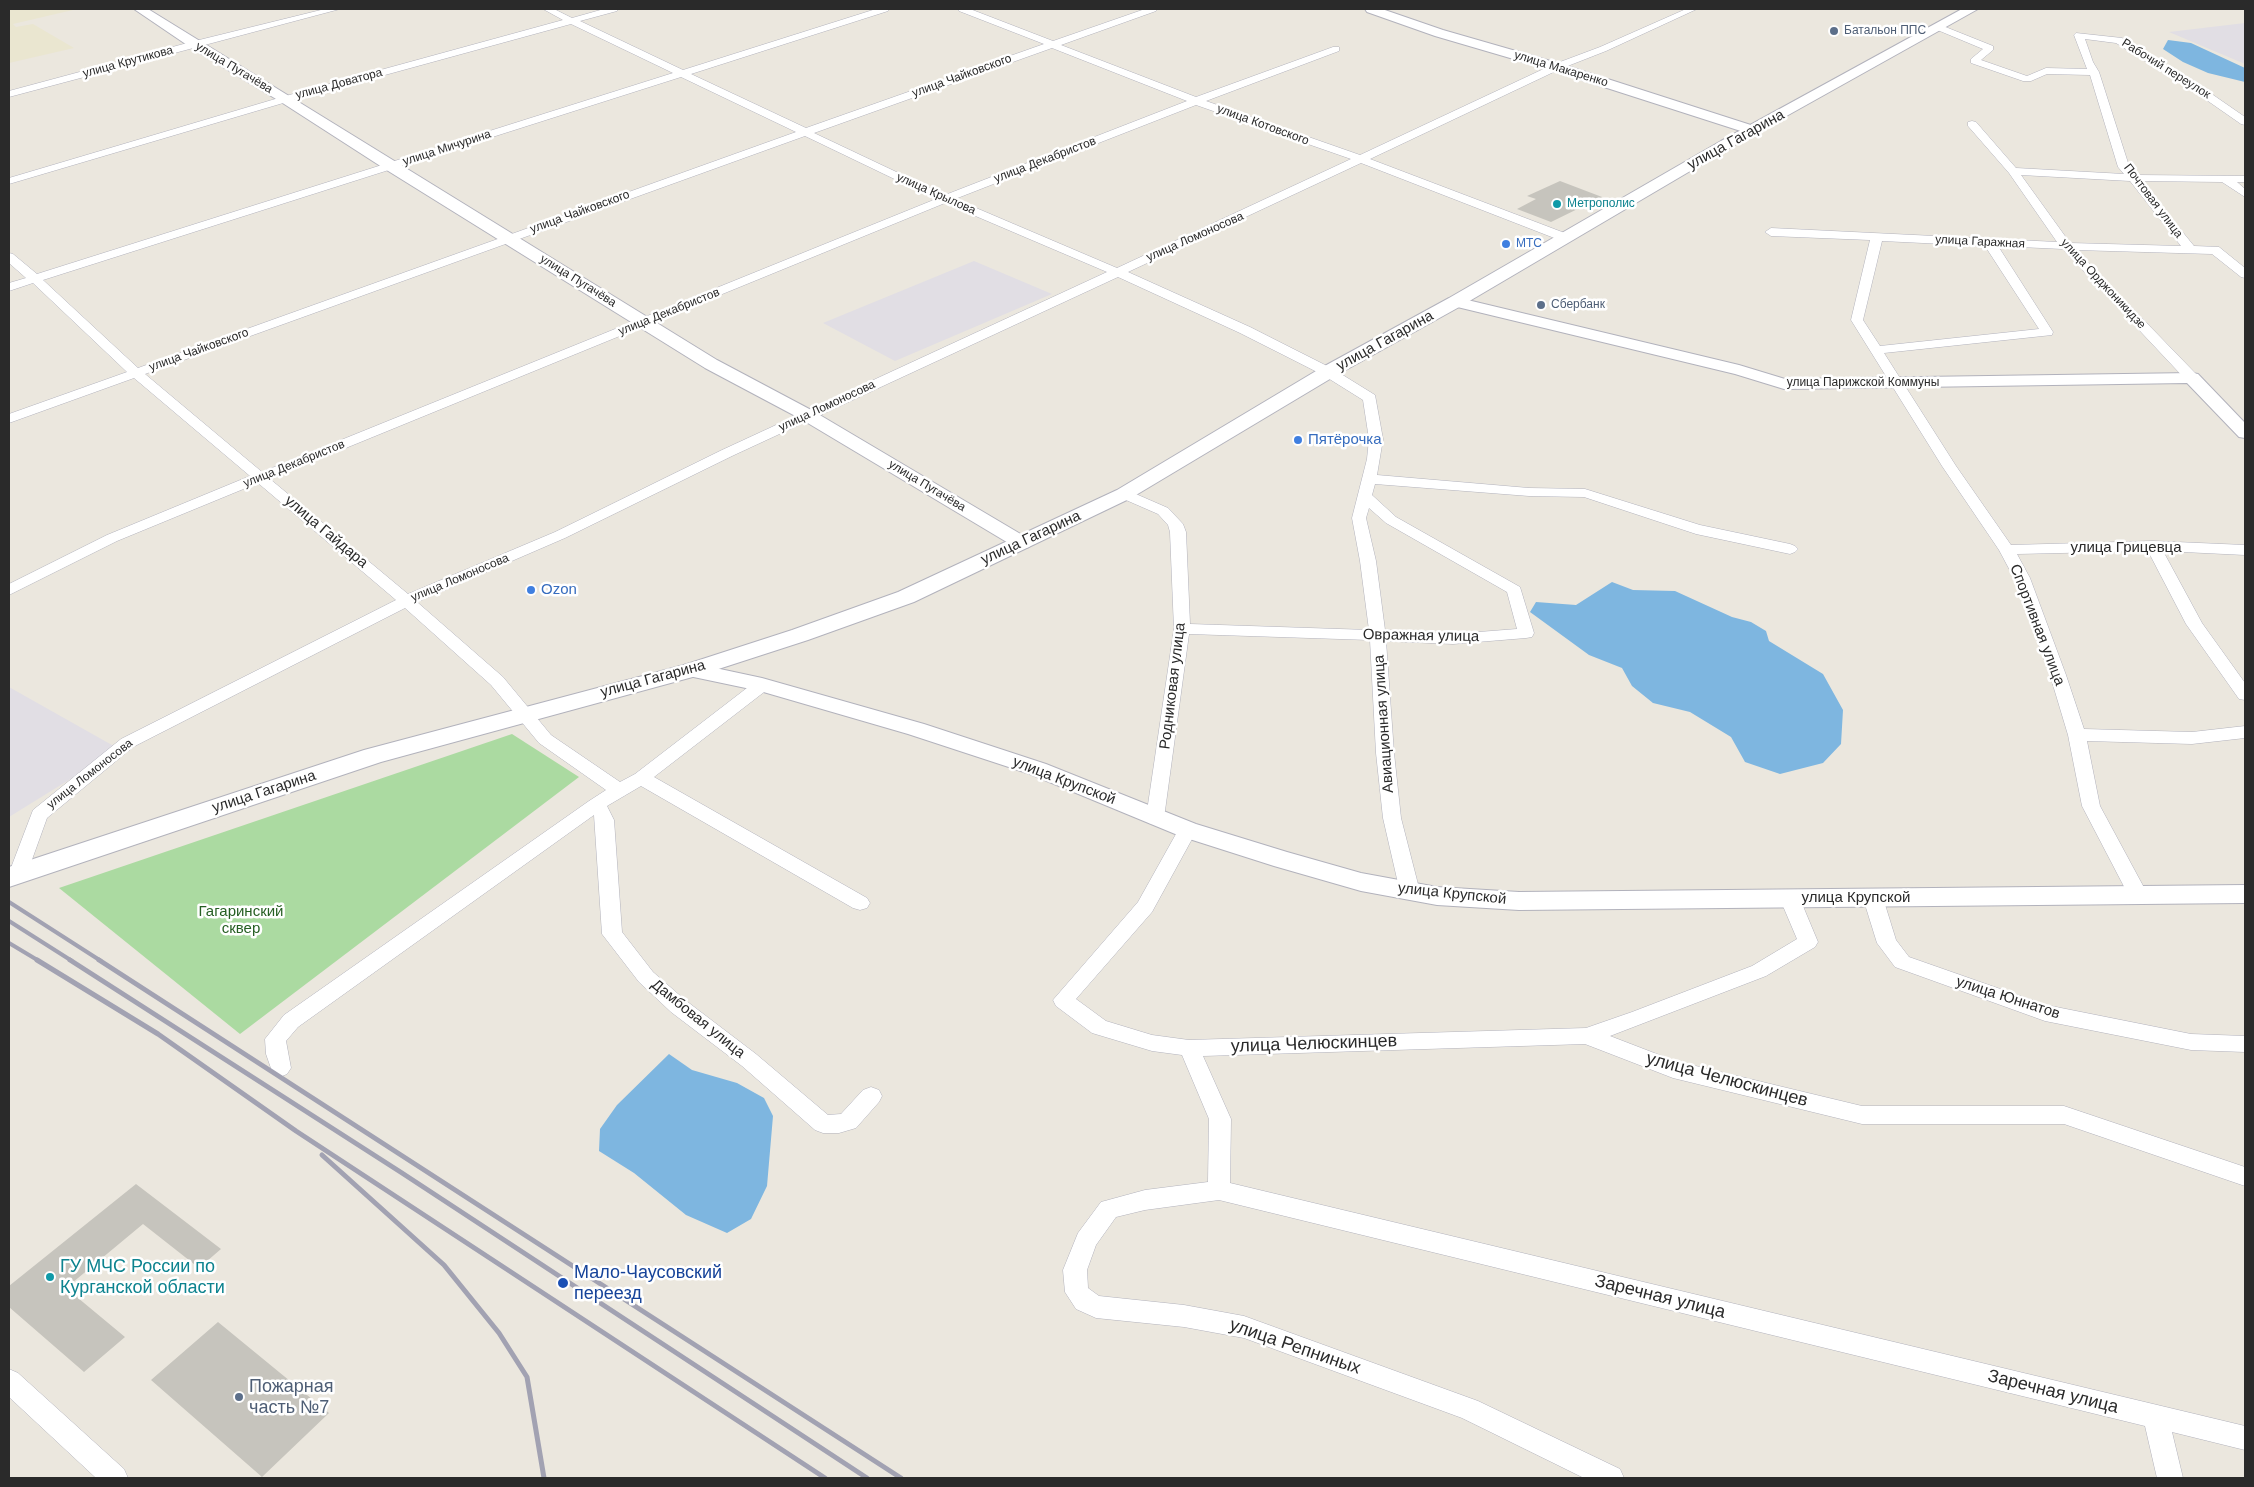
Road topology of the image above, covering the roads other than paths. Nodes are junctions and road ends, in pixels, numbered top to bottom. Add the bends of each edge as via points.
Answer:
1 (140, 9) edge
2 (335, 9) edge
3 (547, 9) edge
4 (614, 9) edge
5 (885, 9) edge
6 (962, 9) edge
7 (1153, 9) edge
8 (1370, 9) edge
9 (1693, 9) edge
10 (1970, 9) edge
11 (573, 20) junction
12 (1938, 27) junction
13 (2079, 34) joint
14 (194, 44) junction
15 (1052, 44) junction
16 (1336, 49) dead end
17 (1556, 67) junction
18 (2094, 72) junction
19 (680, 74) junction
20 (9, 94) edge
21 (286, 99) junction
22 (1196, 101) junction
23 (2245, 122) edge
24 (1972, 124) dead end
25 (1752, 130) junction
26 (804, 132) junction
27 (1360, 160) junction
28 (390, 166) junction
29 (2013, 171) junction
30 (2132, 178) junction
31 (2225, 179) junction
32 (2245, 179) edge
33 (9, 182) edge
34 (2245, 194) edge
35 (945, 199) junction
36 (1771, 232) dead end
37 (1877, 237) junction
38 (507, 238) junction
39 (1566, 238) junction
40 (1989, 242) junction
41 (2066, 246) junction
42 (2190, 249) junction
43 (9, 257) edge
44 (1117, 272) junction
45 (2245, 274) edge
46 (34, 278) junction
47 (9, 286) edge
48 (1455, 302) junction
49 (644, 322) junction
50 (1876, 350) junction
51 (1328, 372) junction
52 (136, 373) junction
53 (2192, 378) junction
54 (1898, 384) junction
55 (807, 415) junction
56 (9, 419) edge
57 (2245, 433) edge
58 (262, 478) junction
59 (1370, 479) junction
60 (1124, 494) junction
61 (1364, 495) junction
62 (1022, 543) junction
63 (2153, 546) junction
64 (1790, 549) dead end
65 (2007, 550) junction
66 (2245, 550) edge
67 (9, 590) edge
68 (406, 601) junction
69 (1182, 629) junction
70 (1378, 635) junction
71 (692, 670) junction
72 (762, 685) junction
73 (2245, 695) edge
74 (524, 714) junction
75 (2245, 732) edge
76 (2077, 735) junction
77 (640, 778) junction
78 (618, 790) junction
79 (595, 805) junction
80 (1155, 818) junction
81 (1188, 830) junction
82 (14, 875) edge
83 (1410, 892) junction
84 (2245, 894) edge
85 (2138, 895) junction
86 (1874, 898) junction
87 (1790, 899) junction
88 (860, 903) dead end
89 (1586, 1036) junction
90 (2245, 1044) edge
91 (1189, 1048) junction
92 (280, 1068) dead end
93 (871, 1096) dead end
94 (2245, 1176) edge
95 (1219, 1190) junction
96 (9, 1380) edge
97 (2156, 1417) junction
98 (2245, 1438) edge
99 (115, 1478) edge
100 (1611, 1478) edge
101 (2170, 1478) edge

1 - 14 street, улица Пугачёва
2 - 14 street, улица Крутикова
3 - 11 street, улица Крылова
4 - 11 street, улица Доватора
5 - 19 street, улица Мичурина
6 - 15 street, улица Котовского
7 - 15 street, улица Чайковского
8 - 17 street, улица Макаренко
9 - 17 street, улица Ломоносова via 1603,50
10 - 12 main road, улица Гагарина
11 - 19 street, улица Крылова
11 - 21 street, улица Доватора
12 - 18 street via 1990,48 1974,61 2028,79 2046,71
12 - 25 main road, улица Гагарина
13 - 18 street, Почтовая улица
13 - 23 street, Рабочий переулок via 2119,40
14 - 20 street, улица Крутикова
14 - 21 street, улица Пугачёва
15 - 22 street, улица Котовского
15 - 26 street, улица Чайковского
16 - 22 street, улица Декабристов
17 - 25 street, улица Макаренко
17 - 27 street, улица Ломоносова
18 - 30 street, Почтовая улица via 2124,167
19 - 26 street, улица Крылова
19 - 28 street, улица Мичурина
21 - 28 street, улица Пугачёва
21 - 33 street, улица Доватора
22 - 27 street, улица Котовского
22 - 35 street, улица Декабристов
24 - 29 street, улица Орджоникидзе
25 - 39 main road, улица Гагарина
26 - 35 street, улица Крылова
26 - 38 street, улица Чайковского
27 - 39 street, улица Котовского
27 - 44 street, улица Ломоносова
28 - 38 street, улица Пугачёва
28 - 46 street, улица Мичурина
29 - 30 street
29 - 41 street, улица Орджоникидзе
30 - 31 street
30 - 42 street, Почтовая улица
31 - 32 street
31 - 34 street
35 - 44 street, улица Крылова
35 - 49 street, улица Декабристов
36 - 37 street, улица Гаражная
37 - 40 street, улица Гаражная
37 - 50 street, Спортивная улица via 1857,320
38 - 49 street, улица Пугачёва
38 - 52 street, улица Чайковского
39 - 48 main road, улица Гагарина
40 - 41 street, улица Гаражная
40 - 50 street via 2047,332
41 - 42 street, улица Гаражная
41 - 53 street, улица Орджоникидзе
42 - 45 street, Почтовая улица via 2215,250
43 - 46 street, улица Гайдара
44 - 51 street, улица Крылова
44 - 55 street, улица Ломоносова
46 - 47 street, улица Мичурина
46 - 52 street, улица Гайдара
48 - 51 main road, улица Гагарина
48 - 54 street, улица Парижской Коммуны via 1628,346 1739,370 1784,384
49 - 55 street, улица Пугачёва via 712,364
49 - 58 street, улица Декабристов
50 - 54 street, Спортивная улица
51 - 59 street, Авиационная улица via 1370,398 1376,439
51 - 60 main road, улица Гагарина
52 - 56 street, улица Чайковского
52 - 58 street, улица Гайдара
53 - 54 street, улица Парижской Коммуны
53 - 57 street, улица Орджоникидзе
54 - 65 street, Спортивная улица via 1977,509
55 - 62 street, улица Пугачёва
55 - 68 street, улица Ломоносова via 560,535
58 - 67 street, улица Декабристов via 112,538
58 - 68 street, улица Гайдара
59 - 61 street, Авиационная улица
59 - 64 street via 1530,492 1585,493 1696,529
60 - 62 main road, улица Гагарина
60 - 69 street, Родниковая улица via 1163,511 1175,524 1181,575
61 - 70 street, Авиационная улица via 1359,518
61 - 70 street, Овражная улица via 1391,520 1514,590 1526,633 1453,639
62 - 71 main road, улица Гагарина via 906,597
63 - 65 street, улица Грицевца
63 - 66 street, улица Грицевца
63 - 73 street via 2194,624
65 - 76 street, Спортивная улица via 2022,578
68 - 74 street, улица Гайдара via 497,681
68 - 82 street, улица Ломоносова via 127,743 39,815
69 - 70 street, Овражная улица
69 - 80 street, Родниковая улица
70 - 83 street, Авиационная улица via 1392,818
71 - 72 street, улица Крупской
71 - 74 main road, улица Гагарина
72 - 77 street
72 - 80 street, улица Крупской via 916,729 1038,769
74 - 78 street, улица Гайдара via 545,739
74 - 82 main road, улица Гагарина via 373,756
75 - 76 street via 2192,738
76 - 85 street, Спортивная улица via 2091,806
77 - 78 street
77 - 88 street
78 - 79 street
79 - 92 street via 291,1021 275,1039
79 - 93 street, Дамбовая улица via 606,820 612,934 646,977 823,1124 848,1122
80 - 81 street, улица Крупской
81 - 83 street, улица Крупской via 1361,882
81 - 91 street, улица Челюскинцев via 1145,907 1063,1000 1099,1027 1152,1043
83 - 87 street, улица Крупской via 1519,900
84 - 85 street, улица Крупской
85 - 86 street, улица Крупской
86 - 87 street, улица Крупской
86 - 90 street, улица Юннатов via 1887,943 1902,962 2045,1013 2191,1042
87 - 89 street via 1808,942 1760,971
89 - 91 street, улица Челюскинцев
89 - 94 street, улица Челюскинцев via 1673,1069 1862,1115 2064,1115
91 - 95 street via 1220,1119
95 - 97 street, Заречная улица
95 - 100 street, улица Репниных via 1145,1200 1109,1209 1086,1240 1075,1270 1077,1292 1096,1307 1184,1316 1244,1327 1469,1409
96 - 99 street
97 - 98 street, Заречная улица
97 - 101 street

